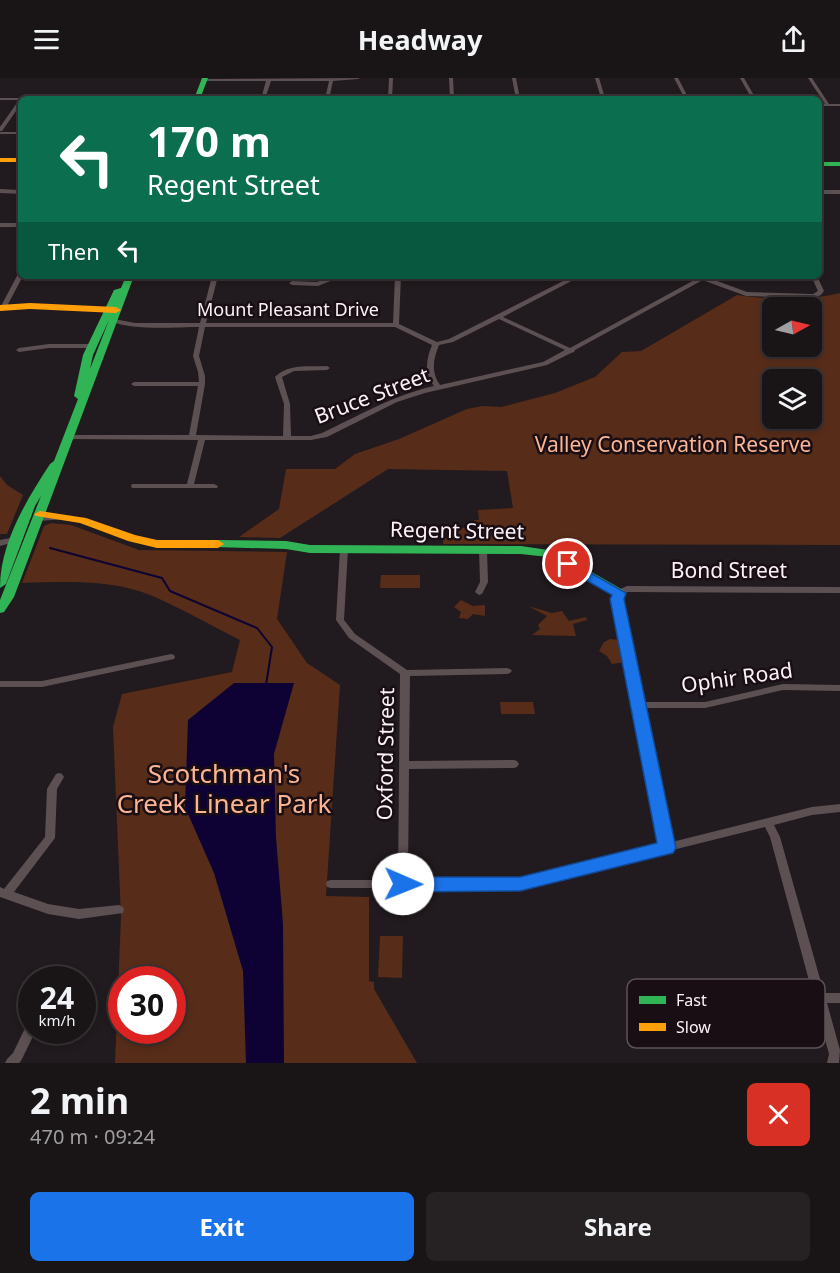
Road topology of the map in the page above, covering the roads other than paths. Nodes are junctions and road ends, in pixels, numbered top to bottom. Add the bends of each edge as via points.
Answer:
1 (358, 78) edge
2 (391, 78) edge
3 (451, 78) edge
4 (514, 78) edge
5 (597, 78) edge
6 (742, 78) edge
7 (810, 78) edge
8 (205, 79) edge
9 (678, 79) edge
10 (268, 80) junction
11 (331, 80) junction
12 (198, 96) edge
13 (264, 96) edge
14 (328, 96) edge
15 (390, 96) edge
16 (452, 96) edge
17 (517, 96) edge
18 (602, 96) edge
19 (686, 96) edge
20 (752, 96) edge
21 (0, 99) edge
22 (18, 100) edge
23 (18, 104) edge
24 (822, 105) edge
25 (828, 105) junction
26 (840, 105) edge
27 (0, 131) edge
28 (18, 133) edge
29 (0, 160) edge
30 (18, 160) edge
31 (840, 162) edge
32 (822, 163) edge
33 (0, 191) edge
34 (18, 192) edge
35 (822, 192) edge
36 (840, 192) edge
37 (0, 225) edge
38 (18, 225) edge
39 (18, 279) edge
40 (128, 279) edge
41 (214, 279) edge
42 (332, 279) edge
43 (398, 279) edge
44 (572, 279) edge
45 (698, 279) edge
46 (707, 279) edge
47 (815, 279) edge
48 (292, 283) dead end
49 (4, 308) edge
50 (74, 310) junction
51 (110, 316) junction
52 (499, 317) junction
53 (203, 325) junction
54 (396, 325) junction
55 (436, 344) junction
56 (98, 346) junction
57 (19, 350) dead end
58 (572, 351) junction
59 (327, 368) dead end
60 (134, 384) dead end
61 (202, 384) junction
62 (438, 387) junction
63 (68, 437) junction
64 (192, 437) junction
65 (202, 438) junction
66 (287, 438) junction
67 (135, 486) dead end
68 (190, 486) junction
69 (214, 486) dead end
70 (32, 517) junction
71 (14, 543) junction
72 (0, 544) edge
73 (344, 549) junction
74 (483, 550) junction
75 (0, 585) edge
76 (840, 590) edge
77 (479, 592) dead end
78 (619, 593) junction
79 (0, 609) edge
80 (171, 657) dead end
81 (507, 671) dead end
82 (405, 673) junction
83 (0, 684) edge
84 (840, 688) edge
85 (639, 705) junction
86 (514, 764) dead end
87 (405, 765) junction
88 (59, 777) dead end
89 (840, 808) edge
90 (768, 823) junction
91 (667, 848) junction
92 (331, 884) dead end
93 (403, 884) junction
94 (3, 893) edge
95 (119, 910) dead end
96 (814, 979) edge
97 (825, 1019) edge
98 (23, 1044) edge
99 (11, 1063) edge
100 (833, 1063) edge

1 - 11 street
2 - 15 street
3 - 16 street
4 - 17 street
5 - 18 street
6 - 20 street
7 - 25 street
8 - 10 street
8 - 12 main road
9 - 19 street
10 - 11 street
10 - 13 street
11 - 14 street
21 - 22 street
23 - 27 street
24 - 25 street
25 - 26 street
27 - 28 street
29 - 30 main road
31 - 32 main road
33 - 34 street
35 - 36 street
37 - 38 street
39 - 49 street
40 - 51 main road
41 - 53 street
42 - 48 street via 318,284
43 - 54 street
44 - 52 street
45 - 58 street, Bruce Street
46 - 47 street via 746,294 819,294
49 - 50 main road
50 - 51 main road via 92,318
50 - 51 main road via 102,304
51 - 53 street, Mount Pleasant Drive via 135,325
51 - 56 main road
52 - 55 street via 451,341
52 - 58 street
53 - 54 street, Mount Pleasant Drive
53 - 61 street via 195,358 202,369
54 - 55 street, Mount Pleasant Drive
55 - 62 street via 429,369
56 - 57 street
56 - 63 main road via 88,390
58 - 62 street, Bruce Street via 537,367
59 - 66 street via 291,370 278,377 287,404
60 - 61 street
61 - 64 street
62 - 66 street, Bruce Street via 395,401 324,435
63 - 64 street, Bruce Street
63 - 70 main road via 60,458 45,476
64 - 65 street, Bruce Street
65 - 66 street, Bruce Street
65 - 68 street
67 - 68 street
68 - 69 street
70 - 71 main road
70 - 73 main road, Regent Street via 82,519 157,544 286,544
70 - 79 main road via 8,597
71 - 72 street
71 - 75 main road
73 - 74 main road, Regent Street
73 - 82 street, Oxford Street via 340,620 352,636
74 - 77 street via 484,582
74 - 78 main road, Regent Street via 551,554
76 - 78 street, Bond Street via 627,589
78 - 85 main road via 617,599
80 - 83 street via 42,684
81 - 82 street
82 - 87 street, Oxford Street
84 - 85 street, Ophir Road via 777,688 705,705
85 - 91 main road
86 - 87 street
87 - 93 street, Oxford Street
88 - 94 street via 52,789 50,838
89 - 90 street
90 - 91 street
90 - 96 street
91 - 93 street via 520,884
92 - 93 street
94 - 95 street via 48,909 80,914
97 - 100 street via 835,1054
98 - 99 street

